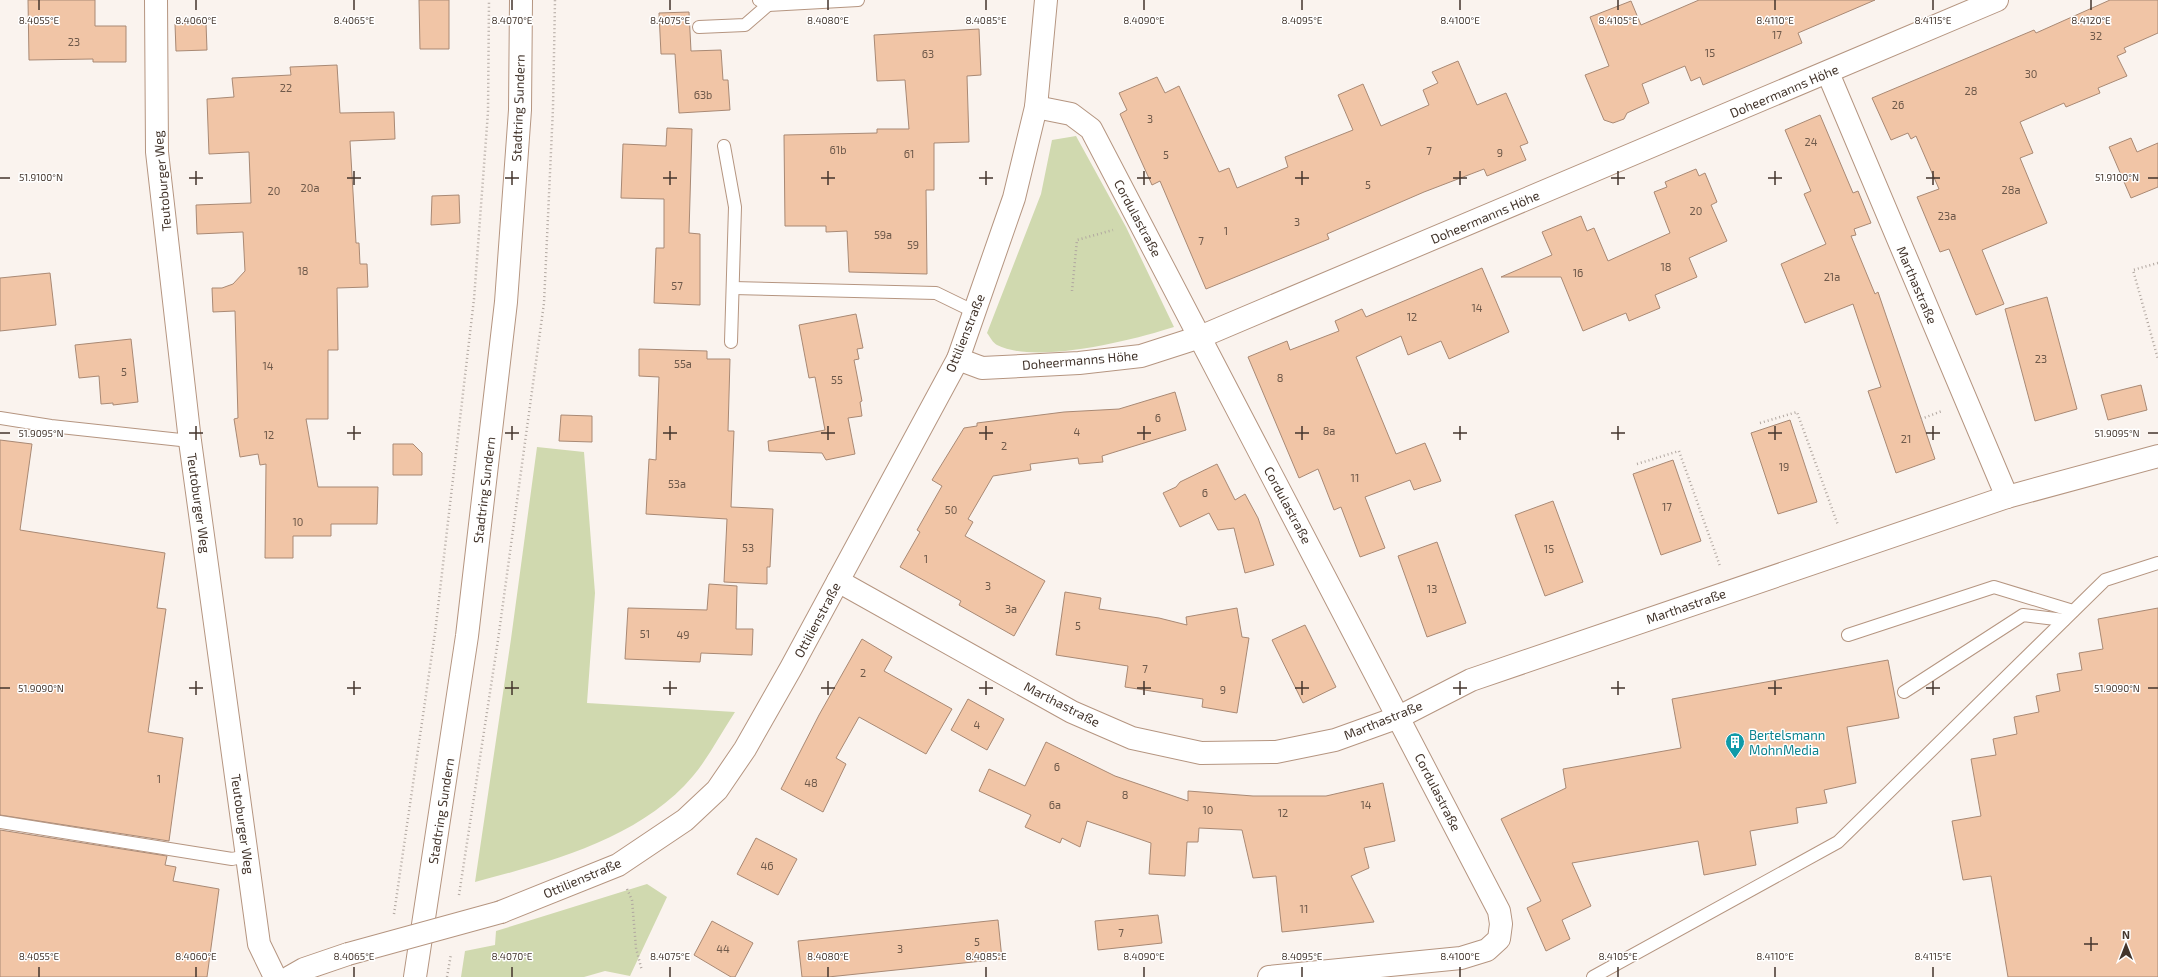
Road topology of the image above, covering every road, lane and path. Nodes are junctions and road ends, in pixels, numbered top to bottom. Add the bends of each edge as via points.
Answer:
1 (156, 0) edge
2 (489, 0) edge
3 (521, 0) edge
4 (858, 0) edge
5 (1046, 0) edge
6 (1997, 0) edge
7 (764, 2) edge
8 (699, 27) dead end
9 (1828, 73) junction
10 (1036, 107) junction
11 (724, 146) dead end
12 (1141, 222) junction
13 (2158, 263) edge
14 (733, 288) junction
15 (1072, 291) dead end
16 (975, 312) junction
17 (1200, 337) junction
18 (731, 342) dead end
19 (958, 359) junction
20 (2158, 359) edge
21 (0, 418) edge
22 (1760, 423) dead end
23 (190, 441) junction
24 (2158, 456) edge
25 (1638, 464) dead end
26 (2007, 496) junction
27 (1848, 551) junction
28 (2158, 563) edge
29 (838, 581) junction
30 (1729, 592) junction
31 (2073, 611) junction
32 (2064, 620) junction
33 (1848, 635) dead end
34 (1904, 692) dead end
35 (1399, 717) junction
36 (0, 822) edge
37 (247, 856) junction
38 (618, 865) junction
39 (393, 922) dead end
40 (642, 971) dead end
41 (275, 977) edge
42 (290, 977) edge
43 (415, 977) edge
44 (1269, 977) edge
45 (1593, 977) edge

1 - 23 street, Teutoburger Weg via 157,152
2 - 39 path via 488,112 474,299 435,633
3 - 43 street, Stadtring Sundern via 520,110 506,302 467,636
4 - 7 lane
5 - 10 street, Ottilienstraße
6 - 9 street, Doheermanns Höhe
7 - 8 lane via 745,25
9 - 17 street, Doheermanns Höhe
9 - 26 street, Marthastraße
10 - 12 street, Cordulastraße via 1071,114 1091,129
10 - 16 street, Ottilienstraße via 1014,198
11 - 14 lane via 735,207
12 - 15 path via 1077,240
12 - 17 street, Cordulastraße
13 - 20 path via 2133,270
14 - 16 lane via 936,293
14 - 18 lane
16 - 19 street, Ottilienstraße
17 - 19 street, Doheermanns Höhe via 1141,356 1079,363 982,368
17 - 35 street, Cordulastraße
19 - 29 street, Ottilienstraße
21 - 23 lane
22 - 27 path via 1797,412
23 - 37 street, Teutoburger Weg
24 - 26 street, Marthastraße
25 - 30 path via 1678,451
26 - 27 street, Marthastraße
27 - 30 street, Marthastraße
28 - 31 lane via 2106,580
29 - 35 street, Marthastraße via 1072,712 1132,738 1166,747 1201,753 1276,752 1335,740
29 - 38 street, Ottilienstraße via 745,749 717,790 685,820
30 - 35 street, Marthastraße via 1471,680
31 - 32 lane
31 - 33 lane via 1994,587
32 - 34 lane via 2023,615
32 - 45 lane via 1838,842
35 - 44 street, Cordulastraße via 1499,911 1499,939 1487,950 1461,958
36 - 37 lane via 232,858
37 - 41 street, Teutoburger Weg via 259,944
38 - 40 path via 632,900 636,948
38 - 42 street, Ottilienstraße, bridge via 500,912 348,954 304,969

